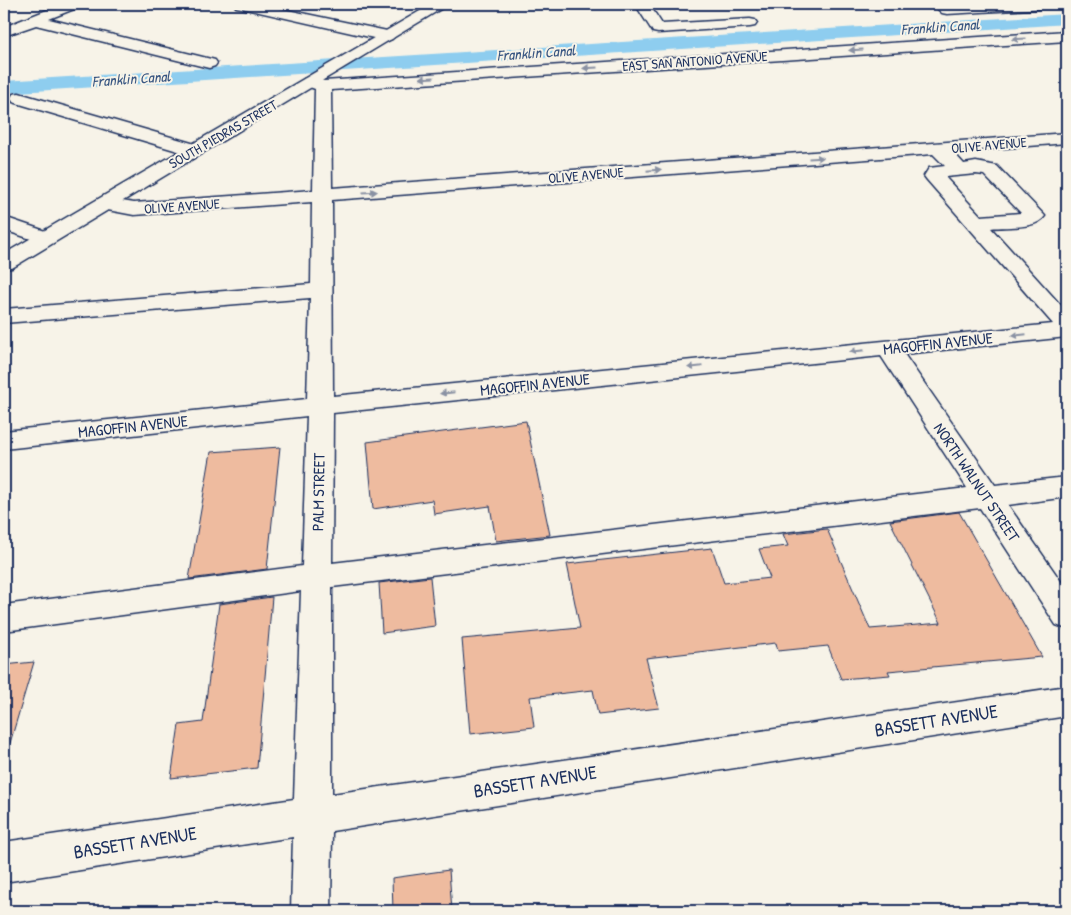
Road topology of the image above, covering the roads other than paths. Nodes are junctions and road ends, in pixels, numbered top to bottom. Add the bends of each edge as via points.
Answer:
1 (74, 4) edge
2 (241, 4) edge
3 (442, 4) edge
4 (642, 4) edge
5 (939, 4) edge
6 (1064, 4) edge
7 (4, 20) edge
8 (29, 22) junction
9 (750, 23) dead end
10 (4, 32) edge
11 (387, 36) junction
12 (1067, 36) edge
13 (209, 63) dead end
14 (319, 81) junction
15 (19, 98) dead end
16 (1067, 138) edge
17 (939, 149) junction
18 (195, 150) junction
19 (960, 170) junction
20 (322, 196) junction
21 (104, 204) junction
22 (4, 223) edge
23 (976, 223) junction
24 (47, 238) junction
25 (4, 263) edge
26 (322, 290) junction
27 (4, 316) edge
28 (1067, 328) edge
29 (888, 348) junction
30 (320, 406) junction
31 (4, 440) edge
32 (1067, 487) edge
33 (987, 497) junction
34 (316, 577) junction
35 (1067, 616) edge
36 (4, 618) edge
37 (1067, 701) edge
38 (312, 815) junction
39 (4, 862) edge
40 (311, 911) edge

1 - 8 street
2 - 11 street
3 - 11 street, SOUTH PIEDRAS STREET
4 - 9 street via 658,28
5 - 6 street via 947,10
7 - 8 street
8 - 10 street
8 - 13 street
11 - 14 street, SOUTH PIEDRAS STREET
12 -> 14 street, EAST SAN ANTONIO AVENUE
14 - 18 street, SOUTH PIEDRAS STREET
14 - 20 street, PALM STREET
15 - 18 street
16 - 17 street, OLIVE AVENUE
17 - 19 street
20 -> 17 street, OLIVE AVENUE
18 - 21 street, SOUTH PIEDRAS STREET
19 - 23 street via 936,172 934,176
19 - 23 street via 990,170 1035,216
20 - 21 street, OLIVE AVENUE via 134,208
20 - 26 street, PALM STREET
21 - 24 street, SOUTH PIEDRAS STREET
22 - 24 street
23 - 28 street
24 - 25 street, SOUTH PIEDRAS STREET
26 - 27 street
26 - 30 street, PALM STREET
28 -> 29 street, MAGOFFIN AVENUE
29 -> 30 street, MAGOFFIN AVENUE
29 - 33 street, NORTH WALNUT STREET
30 - 31 street, MAGOFFIN AVENUE
30 - 34 street, PALM STREET
32 - 33 street
33 - 34 street
33 - 35 street, NORTH WALNUT STREET
34 - 36 street
34 - 38 street, PALM STREET
37 - 38 street, BASSETT AVENUE
38 - 39 street, BASSETT AVENUE
38 - 40 street, PALM STREET

